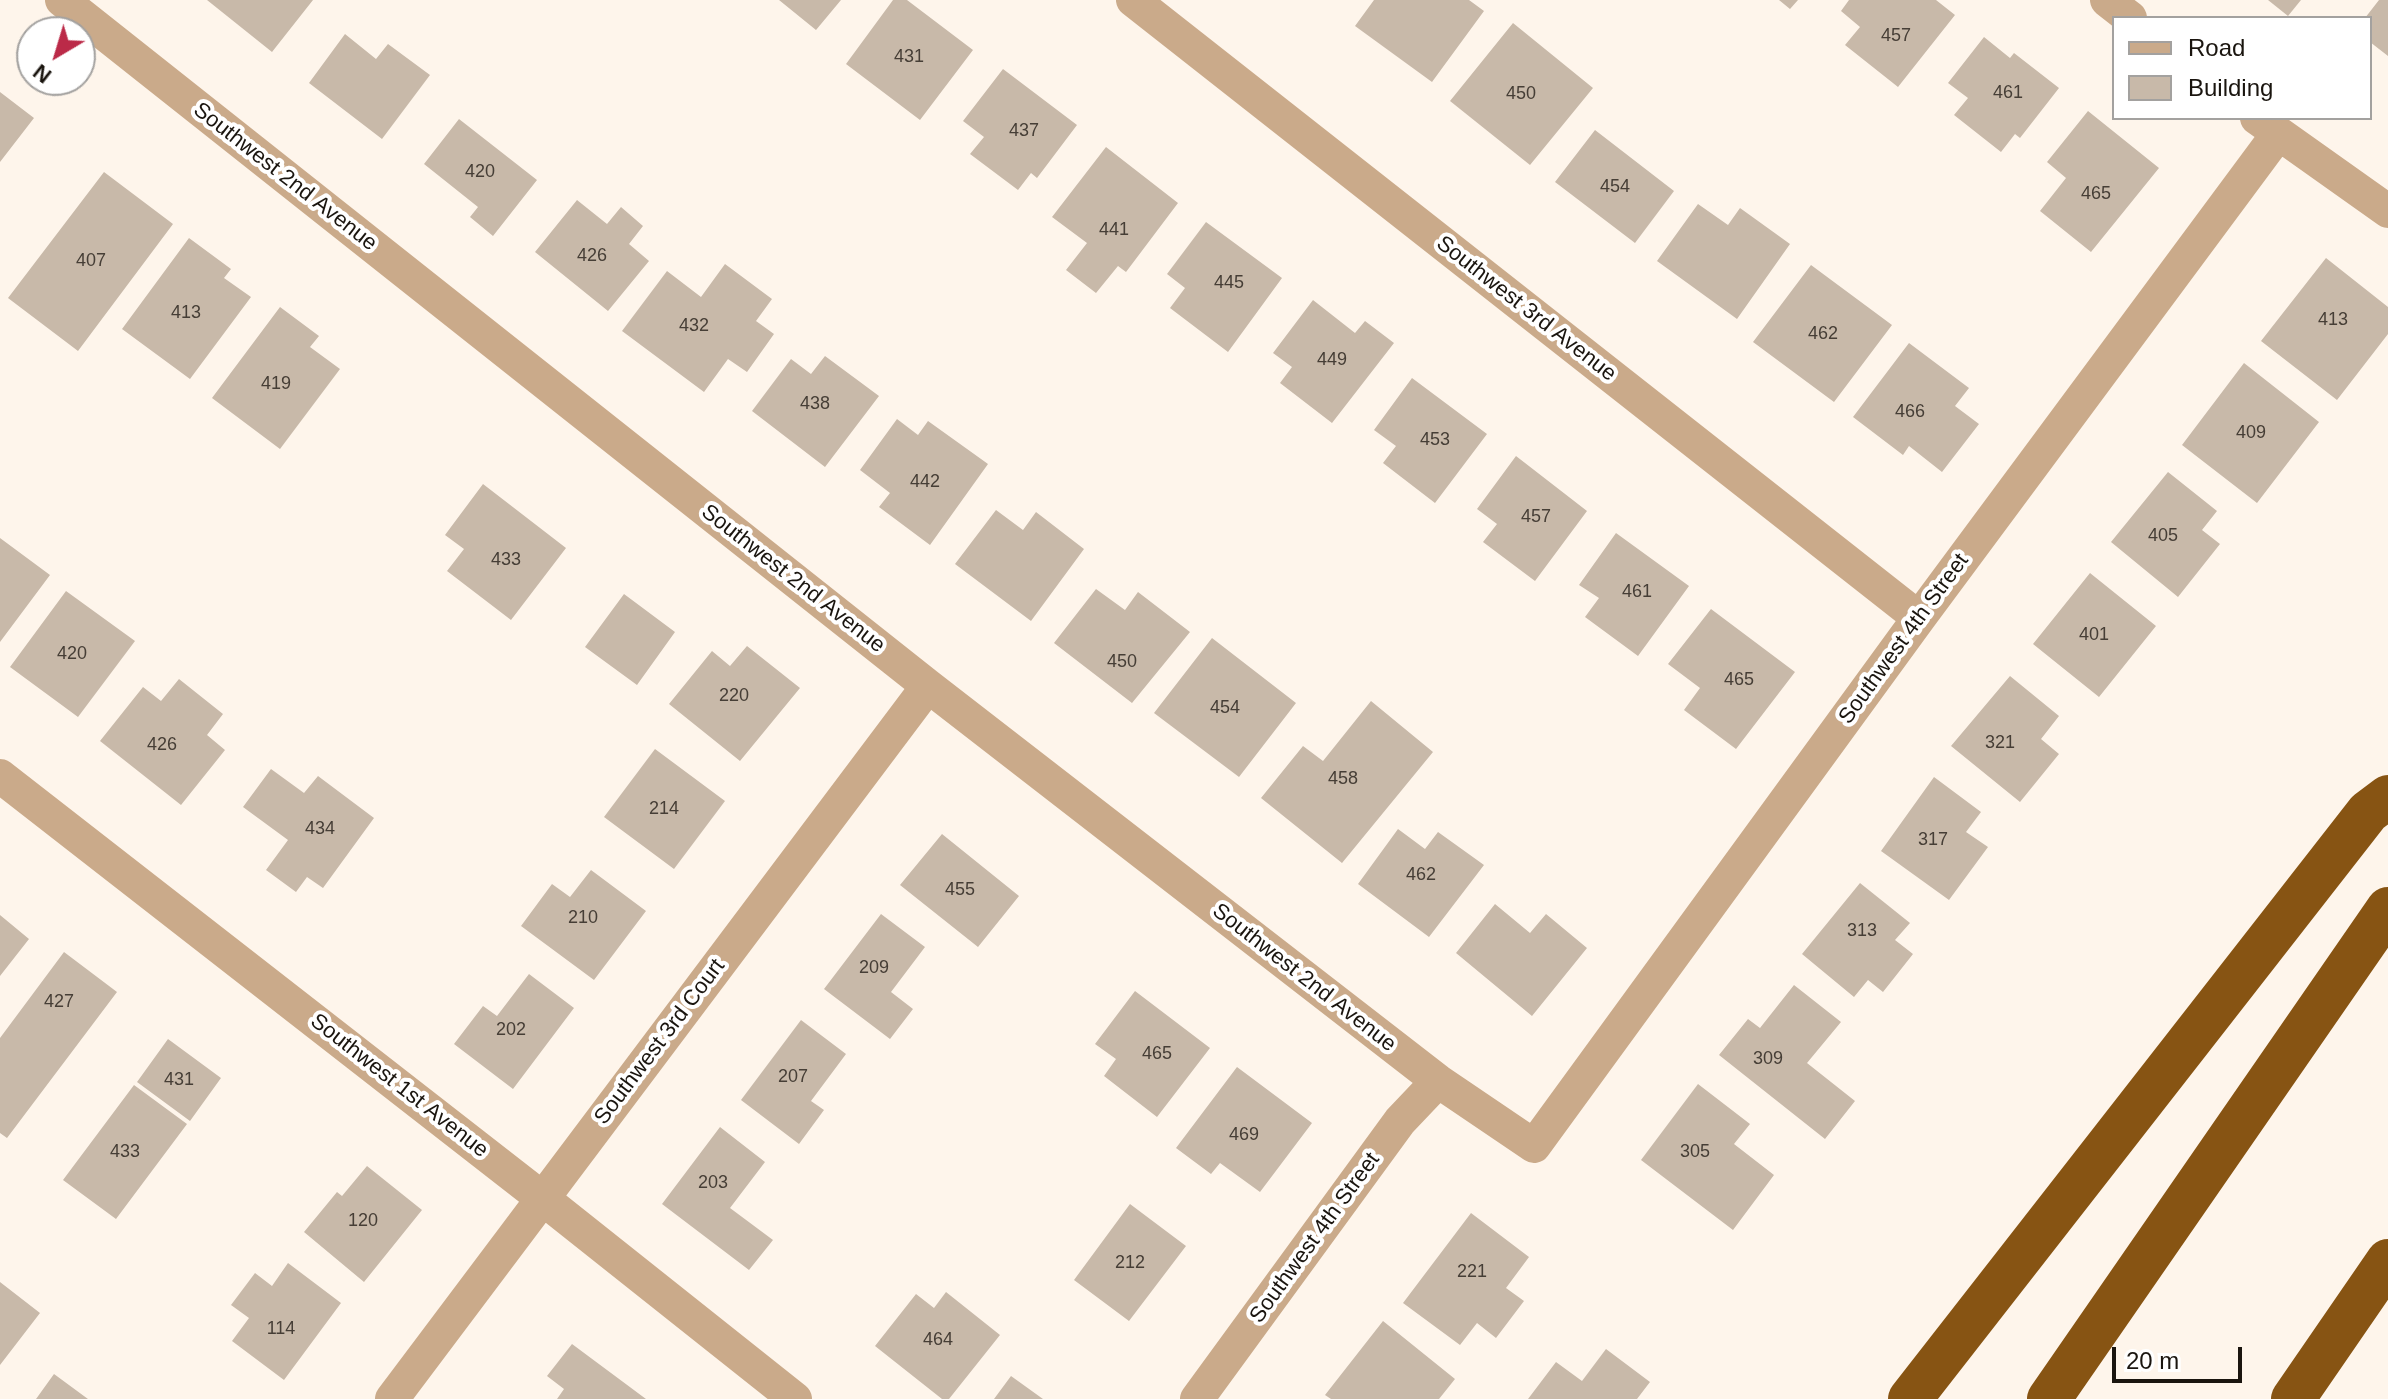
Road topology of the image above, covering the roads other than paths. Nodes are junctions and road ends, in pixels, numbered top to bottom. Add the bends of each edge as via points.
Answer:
1 (62, 0) edge
2 (1133, 0) edge
3 (2107, 0) edge
4 (2127, 16) edge
5 (2268, 126) edge
6 (2388, 211) edge
7 (1919, 618) junction
8 (928, 686) junction
9 (0, 776) edge
10 (2388, 797) edge
11 (2388, 909) edge
12 (1438, 1081) junction
13 (1534, 1146) joint
14 (542, 1198) junction
15 (2388, 1261) edge
16 (392, 1399) edge
17 (795, 1399) edge
18 (1197, 1399) edge
19 (1910, 1399) edge
20 (2049, 1399) edge
21 (2293, 1399) edge

1 - 8 street, Southwest 2nd Avenue
2 - 7 street, Southwest 3rd Avenue
3 - 4 street
5 - 6 street
5 - 7 street, Southwest 4th Street
7 - 13 street, Southwest 4th Street
8 - 12 street, Southwest 2nd Avenue
8 - 14 street, Southwest 3rd Court
9 - 14 street, Southwest 1st Avenue
10 - 19 highway via 2368,812
11 - 20 highway
12 - 13 street, Southwest 2nd Avenue
12 - 18 street, Southwest 4th Street via 1400,1121
14 - 16 street, Southwest 3rd Court
14 - 17 street, Southwest 1st Avenue
15 - 21 highway

